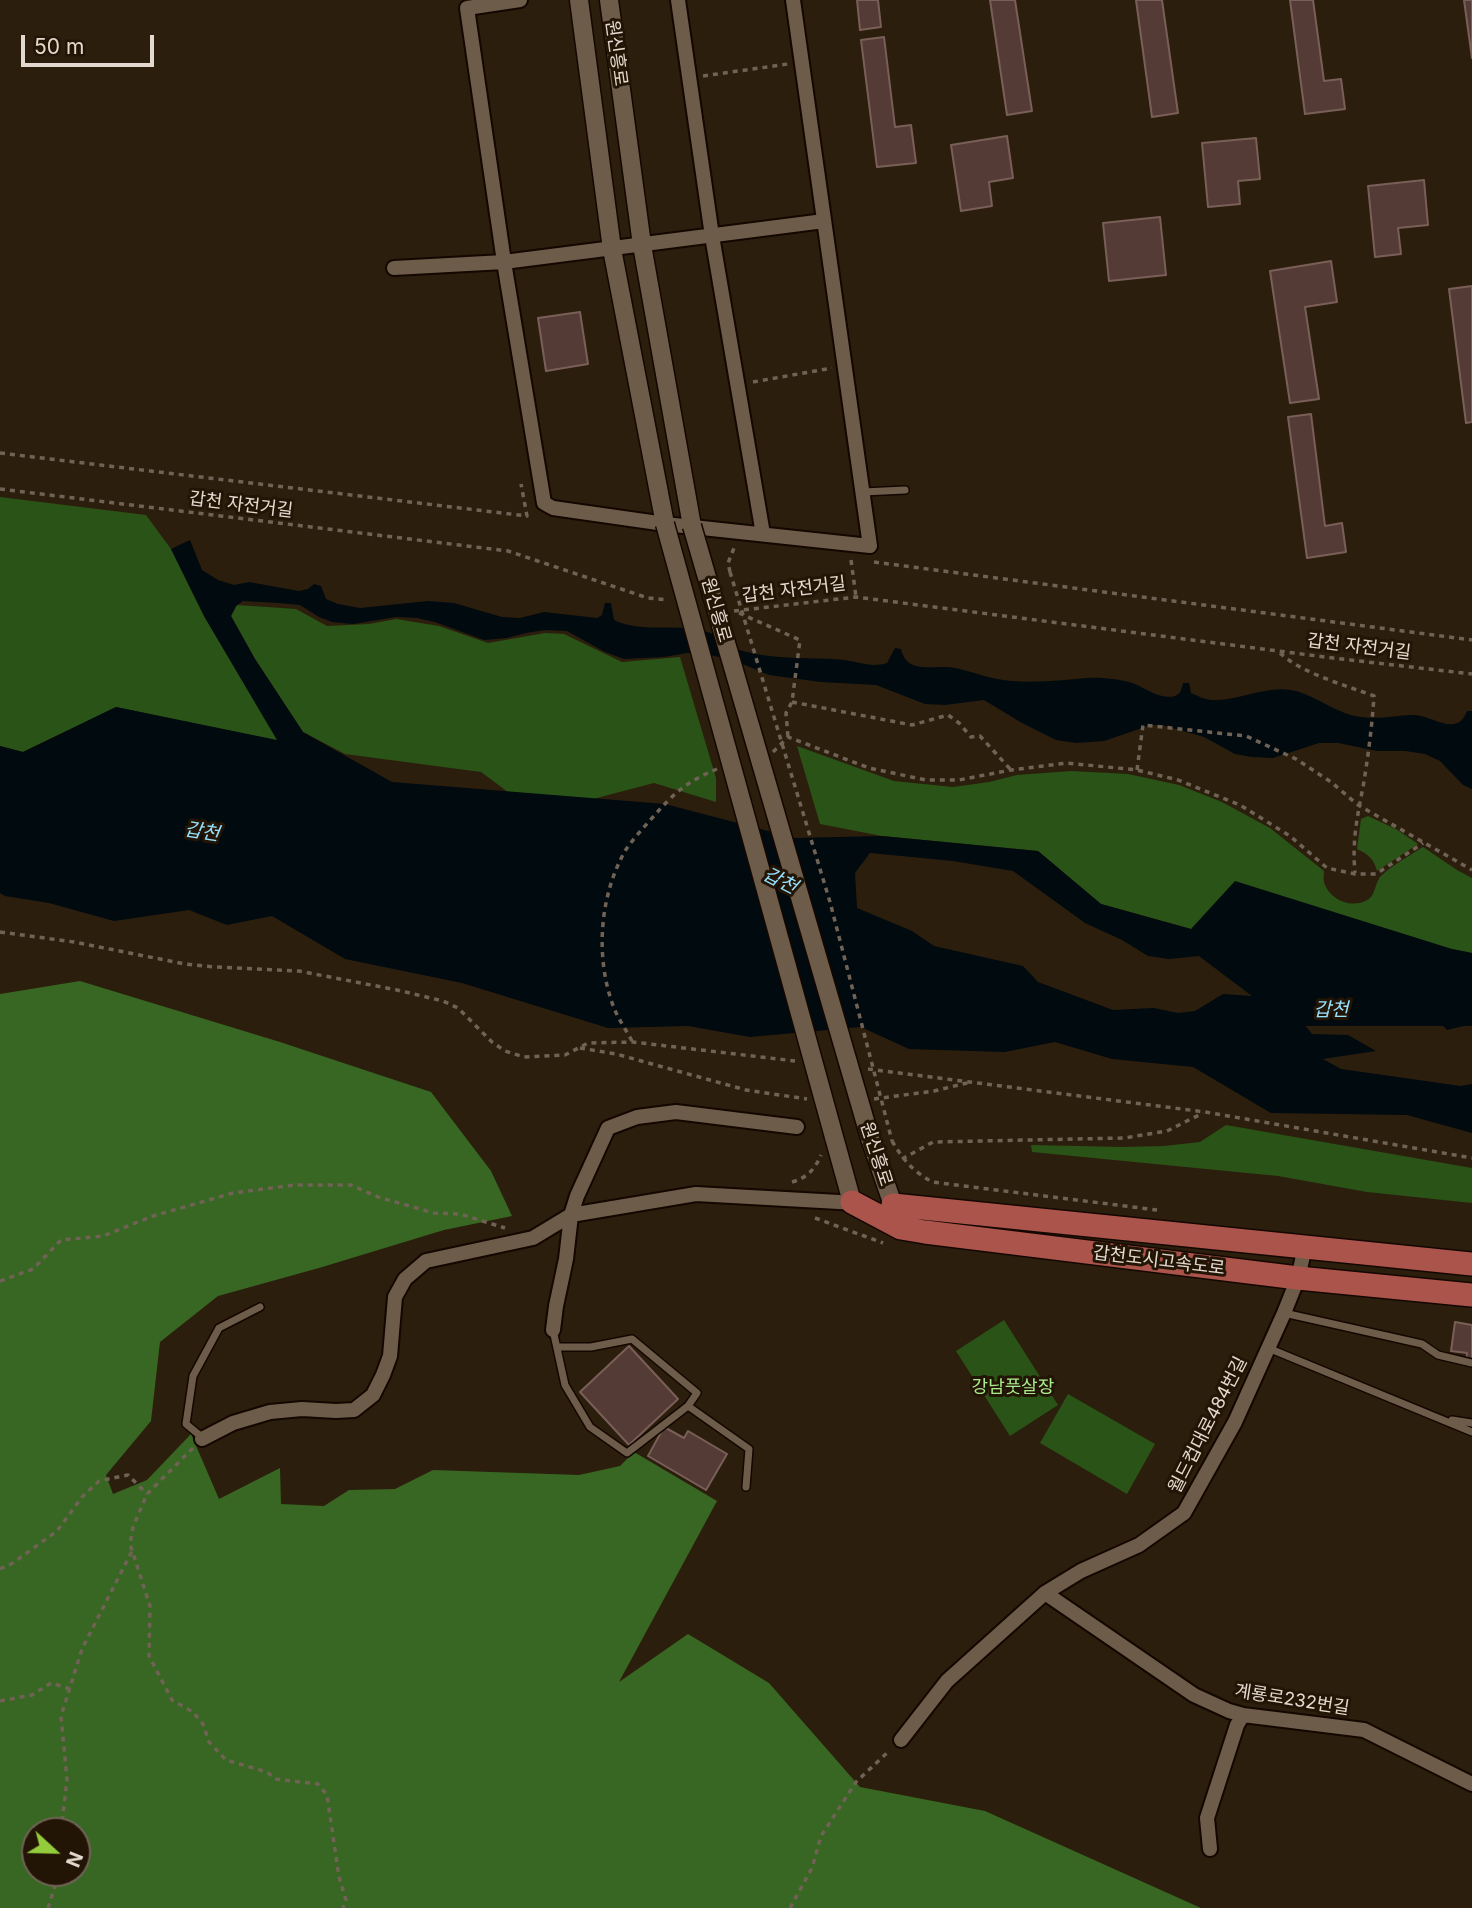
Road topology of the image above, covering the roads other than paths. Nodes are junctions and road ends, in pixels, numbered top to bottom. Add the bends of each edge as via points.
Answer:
1 (520, 0) edge
2 (579, 0) edge
3 (609, 0) edge
4 (678, 0) edge
5 (793, 0) edge
6 (824, 221) junction
7 (712, 236) junction
8 (642, 244) junction
9 (612, 248) junction
10 (504, 262) junction
11 (394, 268) dead end
12 (905, 490) dead end
13 (862, 492) junction
14 (665, 524) junction
15 (692, 526) junction
16 (763, 534) junction
17 (797, 1127) dead end
18 (852, 1202) junction
19 (892, 1205) junction
20 (571, 1215) junction
21 (1306, 1247) junction
22 (1472, 1264) edge
23 (1298, 1278) junction
24 (1472, 1294) edge
25 (260, 1307) dead end
26 (1284, 1313) junction
27 (553, 1330) joint
28 (557, 1347) junction
29 (1268, 1348) junction
30 (1472, 1363) edge
31 (688, 1406) junction
32 (1441, 1419) junction
33 (1472, 1423) edge
34 (1472, 1432) edge
35 (203, 1439) joint
36 (746, 1487) dead end
37 (1045, 1592) junction
38 (1243, 1714) junction
39 (901, 1740) road end
40 (1472, 1784) edge
41 (1210, 1849) dead end

1 - 10 street via 467,8
2 - 9 street, 원신흥로
3 - 8 street, 원신흥로
4 - 7 street
5 - 6 street
6 - 7 street
6 - 13 street
7 - 8 street
7 - 16 street
8 - 9 street
8 - 15 street, 원신흥로
9 - 10 street
9 - 14 street, 원신흥로
10 - 11 street
10 - 14 street via 544,503
12 - 13 lane
13 - 16 street via 870,546
14 - 15 street
14 - 18 street, 원신흥로, bridge
15 - 16 street
15 - 19 street, 원신흥로, bridge
17 - 20 street via 677,1112 636,1117 608,1128
18 - 19 street
18 - 20 street via 696,1194
18 - 23 main road, 갑천도시고속도로 via 901,1228
19 - 21 main road, 갑천도시고속도로
20 - 27 street
20 - 35 street via 533,1238 426,1261 405,1279 395,1297 390,1356 383,1376 373,1395 354,1410 270,1412 233,1423
21 - 22 main road, 갑천도시고속도로
21 - 23 street, 월드컵대로484번길
23 - 24 main road, 갑천도시고속도로
23 - 26 street, 월드컵대로484번길
25 - 35 lane via 219,1328 193,1376 186,1424
26 - 29 street, 월드컵대로484번길
26 - 30 lane via 1422,1344 1438,1355
27 - 28 lane
28 - 31 lane via 591,1347 632,1339 697,1393
28 - 31 lane via 565,1385 590,1427 627,1453
29 - 32 lane
29 - 37 street, 월드컵대로484번길 via 1235,1422 1184,1513 1139,1545
31 - 36 lane via 750,1449
32 - 33 lane
32 - 34 lane
37 - 38 street, 계룡로232번길 via 1194,1695
37 - 39 street, 월드컵대로484번길 via 947,1681
38 - 40 street, 계룡로232번길 via 1364,1730
38 - 41 street via 1207,1818

